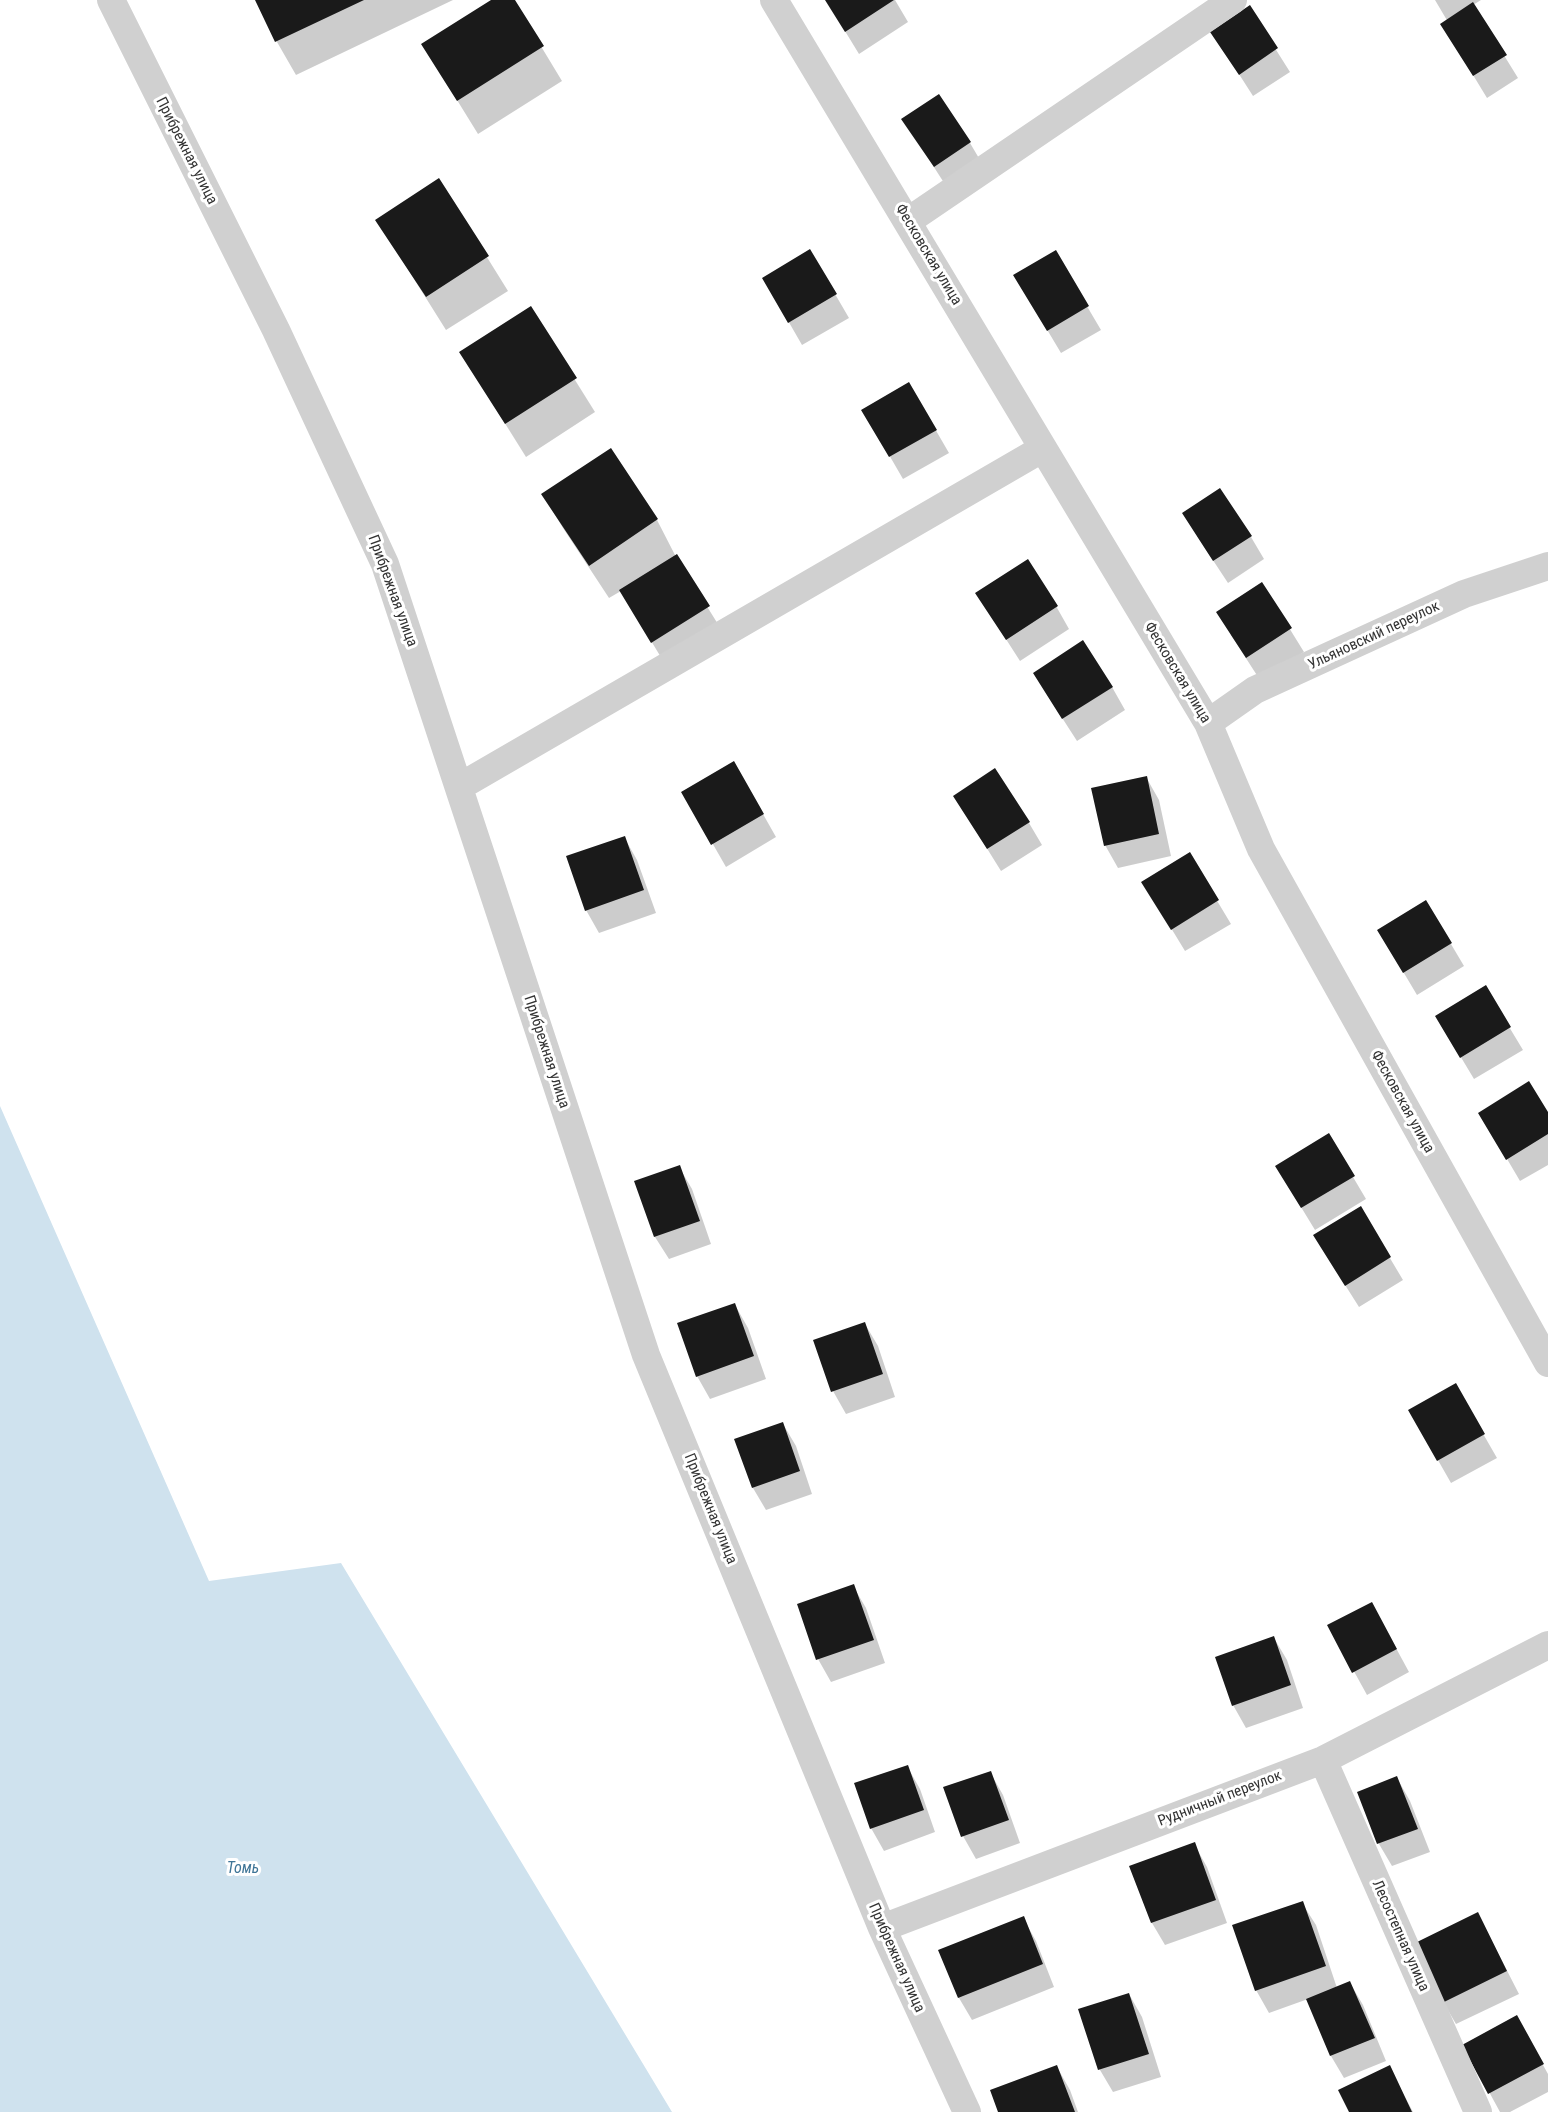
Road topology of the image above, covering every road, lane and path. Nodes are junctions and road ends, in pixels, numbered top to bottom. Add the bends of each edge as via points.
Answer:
1 (111, 0) edge
2 (774, 0) edge
3 (1233, 0) edge
4 (908, 221) junction
5 (1042, 449) junction
6 (1548, 566) edge
7 (1208, 723) junction
8 (459, 787) junction
9 (1548, 1363) edge
10 (1548, 1645) edge
11 (1323, 1760) junction
12 (882, 1928) junction
13 (967, 2112) edge
14 (1478, 2112) edge

1 - 8 street, Прибрежная улица via 276,330 385,564
2 - 4 street, Фесковская улица
3 - 4 street
4 - 5 street, Фесковская улица
5 - 7 street, Фесковская улица
5 - 8 street
6 - 7 street, Ульяновский переулок via 1464,594 1255,690
7 - 9 street, Фесковская улица via 1261,849
8 - 12 street, Прибрежная улица via 646,1355
10 - 11 street, Рудничный переулок
11 - 12 street, Рудничный переулок
11 - 14 street, Лесостепная улица
12 - 13 street, Прибрежная улица

